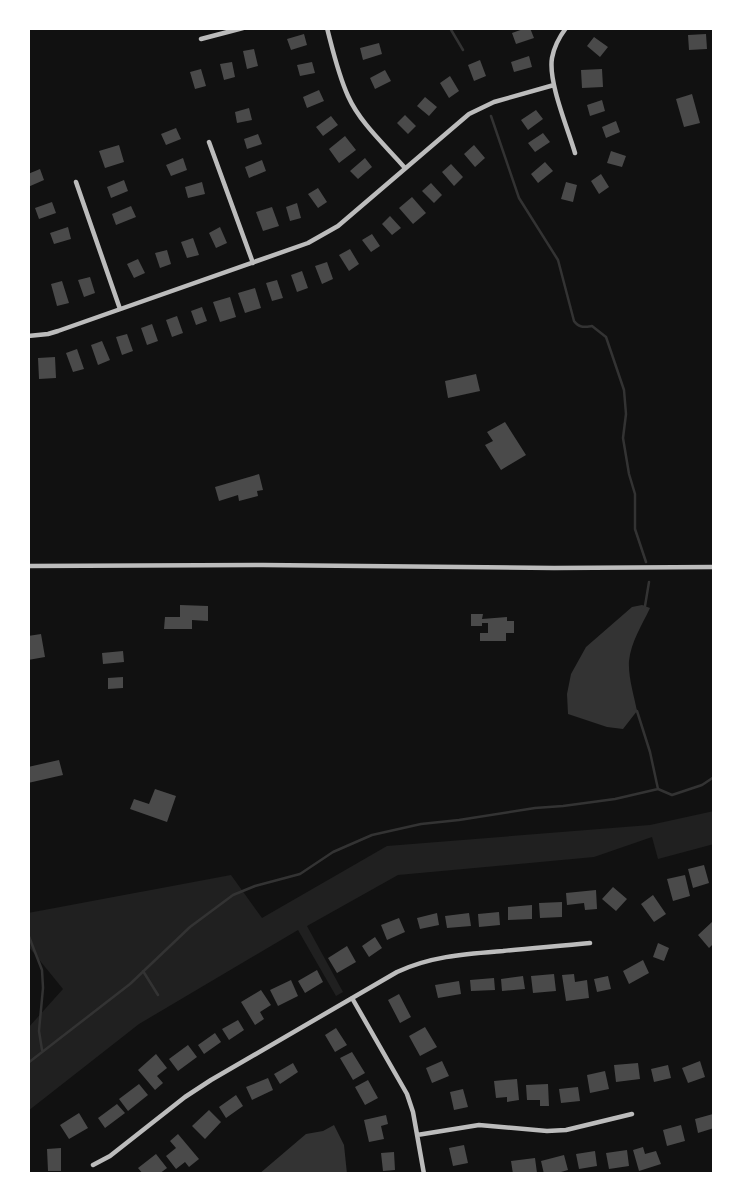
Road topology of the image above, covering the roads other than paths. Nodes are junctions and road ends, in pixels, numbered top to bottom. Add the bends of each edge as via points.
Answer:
1 (243, 28) edge
2 (327, 28) edge
3 (566, 28) edge
4 (201, 38) dead end
5 (554, 85) junction
6 (209, 142) dead end
7 (575, 153) dead end
8 (405, 168) junction
9 (76, 183) dead end
10 (253, 263) junction
11 (120, 309) junction
12 (28, 336) edge
13 (28, 566) edge
14 (714, 567) edge
15 (590, 943) dead end
16 (352, 998) junction
17 (632, 1114) dead end
18 (417, 1135) junction
19 (93, 1165) dead end
20 (424, 1174) edge

1 - 4 street
2 - 8 street via 348,97
3 - 5 street via 552,58
5 - 7 street
5 - 8 street via 469,114
6 - 10 street
8 - 10 street via 338,226 308,243
9 - 11 street
10 - 11 street
11 - 12 street via 48,334
13 - 14 street
15 - 16 street via 433,959 411,965
16 - 18 street via 407,1094
16 - 19 street via 211,1080
17 - 18 street via 547,1131 479,1125
18 - 20 street

